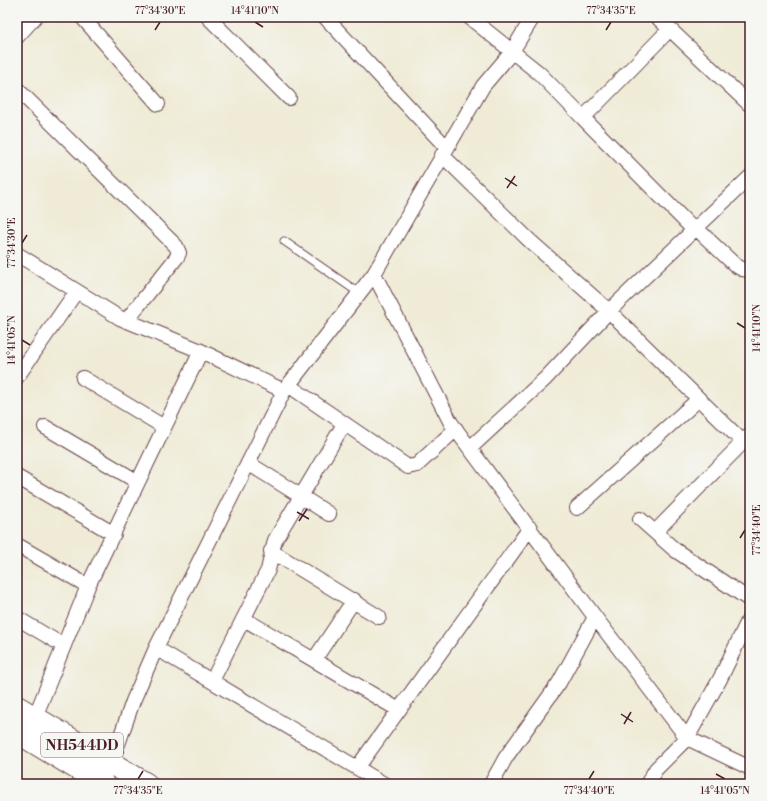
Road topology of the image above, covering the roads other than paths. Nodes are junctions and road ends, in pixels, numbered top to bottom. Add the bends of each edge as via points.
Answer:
1 (34, 17) edge
2 (82, 17) edge
3 (208, 17) edge
4 (325, 17) edge
5 (469, 17) edge
6 (533, 17) edge
7 (657, 17) edge
8 (670, 30) junction
9 (17, 37) edge
10 (511, 53) junction
11 (17, 89) edge
12 (289, 98) dead end
13 (158, 104) dead end
14 (750, 105) edge
15 (583, 118) junction
16 (445, 152) junction
17 (750, 177) edge
18 (695, 229) junction
19 (284, 240) dead end
20 (17, 254) edge
21 (750, 270) edge
22 (374, 274) junction
23 (76, 292) junction
24 (359, 293) junction
25 (609, 311) junction
26 (126, 321) junction
27 (200, 351) junction
28 (17, 377) edge
29 (83, 378) dead end
30 (286, 388) junction
31 (699, 399) junction
32 (344, 424) junction
33 (164, 427) junction
34 (45, 428) dead end
35 (456, 429) junction
36 (747, 438) edge
37 (470, 448) junction
38 (248, 464) junction
39 (17, 478) edge
40 (138, 482) junction
41 (300, 496) junction
42 (577, 508) dead end
43 (329, 514) dead end
44 (640, 519) dead end
45 (530, 528) junction
46 (655, 532) junction
47 (114, 534) junction
48 (17, 545) edge
49 (271, 551) junction
50 (88, 586) junction
51 (354, 600) junction
52 (750, 600) edge
53 (379, 617) dead end
54 (595, 617) junction
55 (750, 617) edge
56 (17, 618) edge
57 (244, 619) junction
58 (746, 638) edge
59 (64, 646) junction
60 (156, 648) junction
61 (314, 660) junction
62 (212, 681) junction
63 (399, 710) junction
64 (26, 712) edge
65 (17, 732) edge
66 (687, 738) junction
67 (112, 763) junction
68 (357, 768) junction
69 (750, 768) edge
70 (102, 784) edge
71 (146, 784) edge
72 (384, 784) edge
73 (491, 784) edge
74 (647, 784) edge

1 - 9 street
2 - 13 street
3 - 12 street
4 - 16 street
5 - 10 street
6 - 10 street
7 - 8 street
8 - 14 street
8 - 15 street
10 - 15 street via 539,74
10 - 16 street via 482,86
11 - 26 street via 178,250 177,257
15 - 18 street
16 - 22 street
16 - 25 street via 530,241
17 - 18 street
18 - 21 street via 735,265
18 - 25 street
19 - 24 lane
20 - 23 street
22 - 24 street
22 - 35 street
23 - 26 street
23 - 28 street
24 - 30 street
25 - 31 street
25 - 37 street via 545,379
26 - 27 street
27 - 30 street
27 - 33 street
29 - 33 street
30 - 32 street
30 - 38 street
31 - 36 street
31 - 42 street
32 - 35 street via 403,464 412,467
32 - 41 street
33 - 40 street
34 - 40 street
35 - 37 street
36 - 46 street
37 - 45 street
38 - 41 street
38 - 60 street
39 - 47 street
40 - 47 street
41 - 43 street
41 - 49 street
44 - 46 street
45 - 54 street
45 - 63 street
46 - 52 street via 675,550
47 - 50 street
48 - 50 street
49 - 51 street
49 - 57 street via 268,570
50 - 59 street
51 - 53 street
51 - 61 street
54 - 66 street
54 - 73 street via 559,683 506,757
55 - 58 street
56 - 59 street
57 - 61 street
57 - 62 street
58 - 66 street
59 - 64 street
60 - 62 street
60 - 67 street via 133,701
61 - 63 street
62 - 68 street
63 - 68 street
64 - 67 highway, NH544DD
65 - 70 highway, NH544DD
66 - 69 street
66 - 74 street via 656,769
67 - 70 street
67 - 71 highway, NH544DD
68 - 72 street

